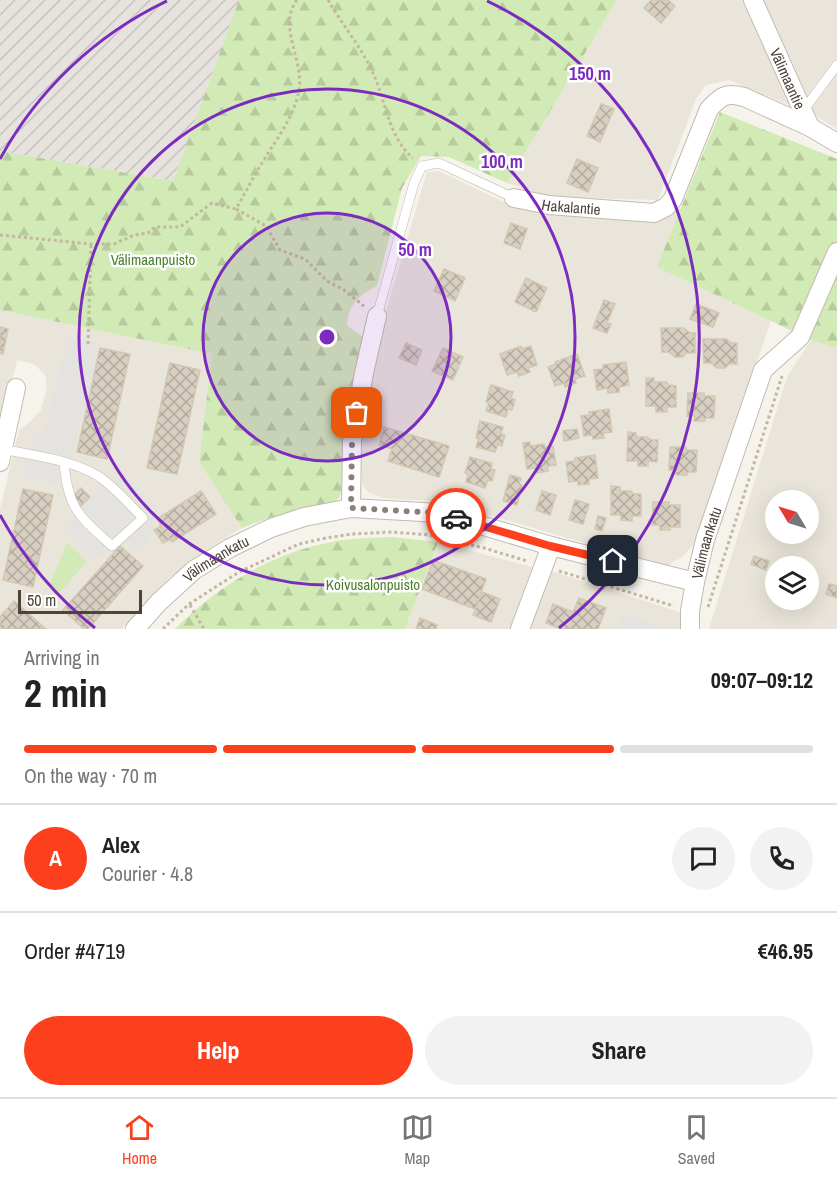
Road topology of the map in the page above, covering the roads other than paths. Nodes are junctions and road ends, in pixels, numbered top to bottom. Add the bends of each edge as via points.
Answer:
1 (753, 0) edge
2 (837, 65) edge
3 (807, 119) junction
4 (837, 143) edge
5 (514, 198) joint
6 (837, 252) edge
7 (377, 316) joint
8 (16, 388) dead end
9 (2, 456) edge
10 (64, 463) junction
11 (351, 508) junction
12 (550, 546) junction
13 (695, 582) junction
14 (690, 620) edge
15 (135, 629) edge
16 (520, 629) edge

1 - 3 street, Välimaantie
2 - 3 lane
3 - 4 street, Välimaantie
3 - 5 street, Hakalantie via 733,94 720,98 709,109 673,199 654,213 549,205
5 - 7 lane, Hakalantie via 439,163 422,166
6 - 13 street, Välimaankatu via 800,337 763,370 705,540
7 - 11 street via 352,441
8 - 9 street
9 - 10 lane
10 - 10 lane via 104,481 143,518 112,546 80,517 70,498
11 - 12 street, Välimaankatu via 440,513
11 - 15 street, Välimaankatu via 304,517 230,548 194,570
12 - 13 street, Välimaankatu
12 - 16 street
13 - 14 street

